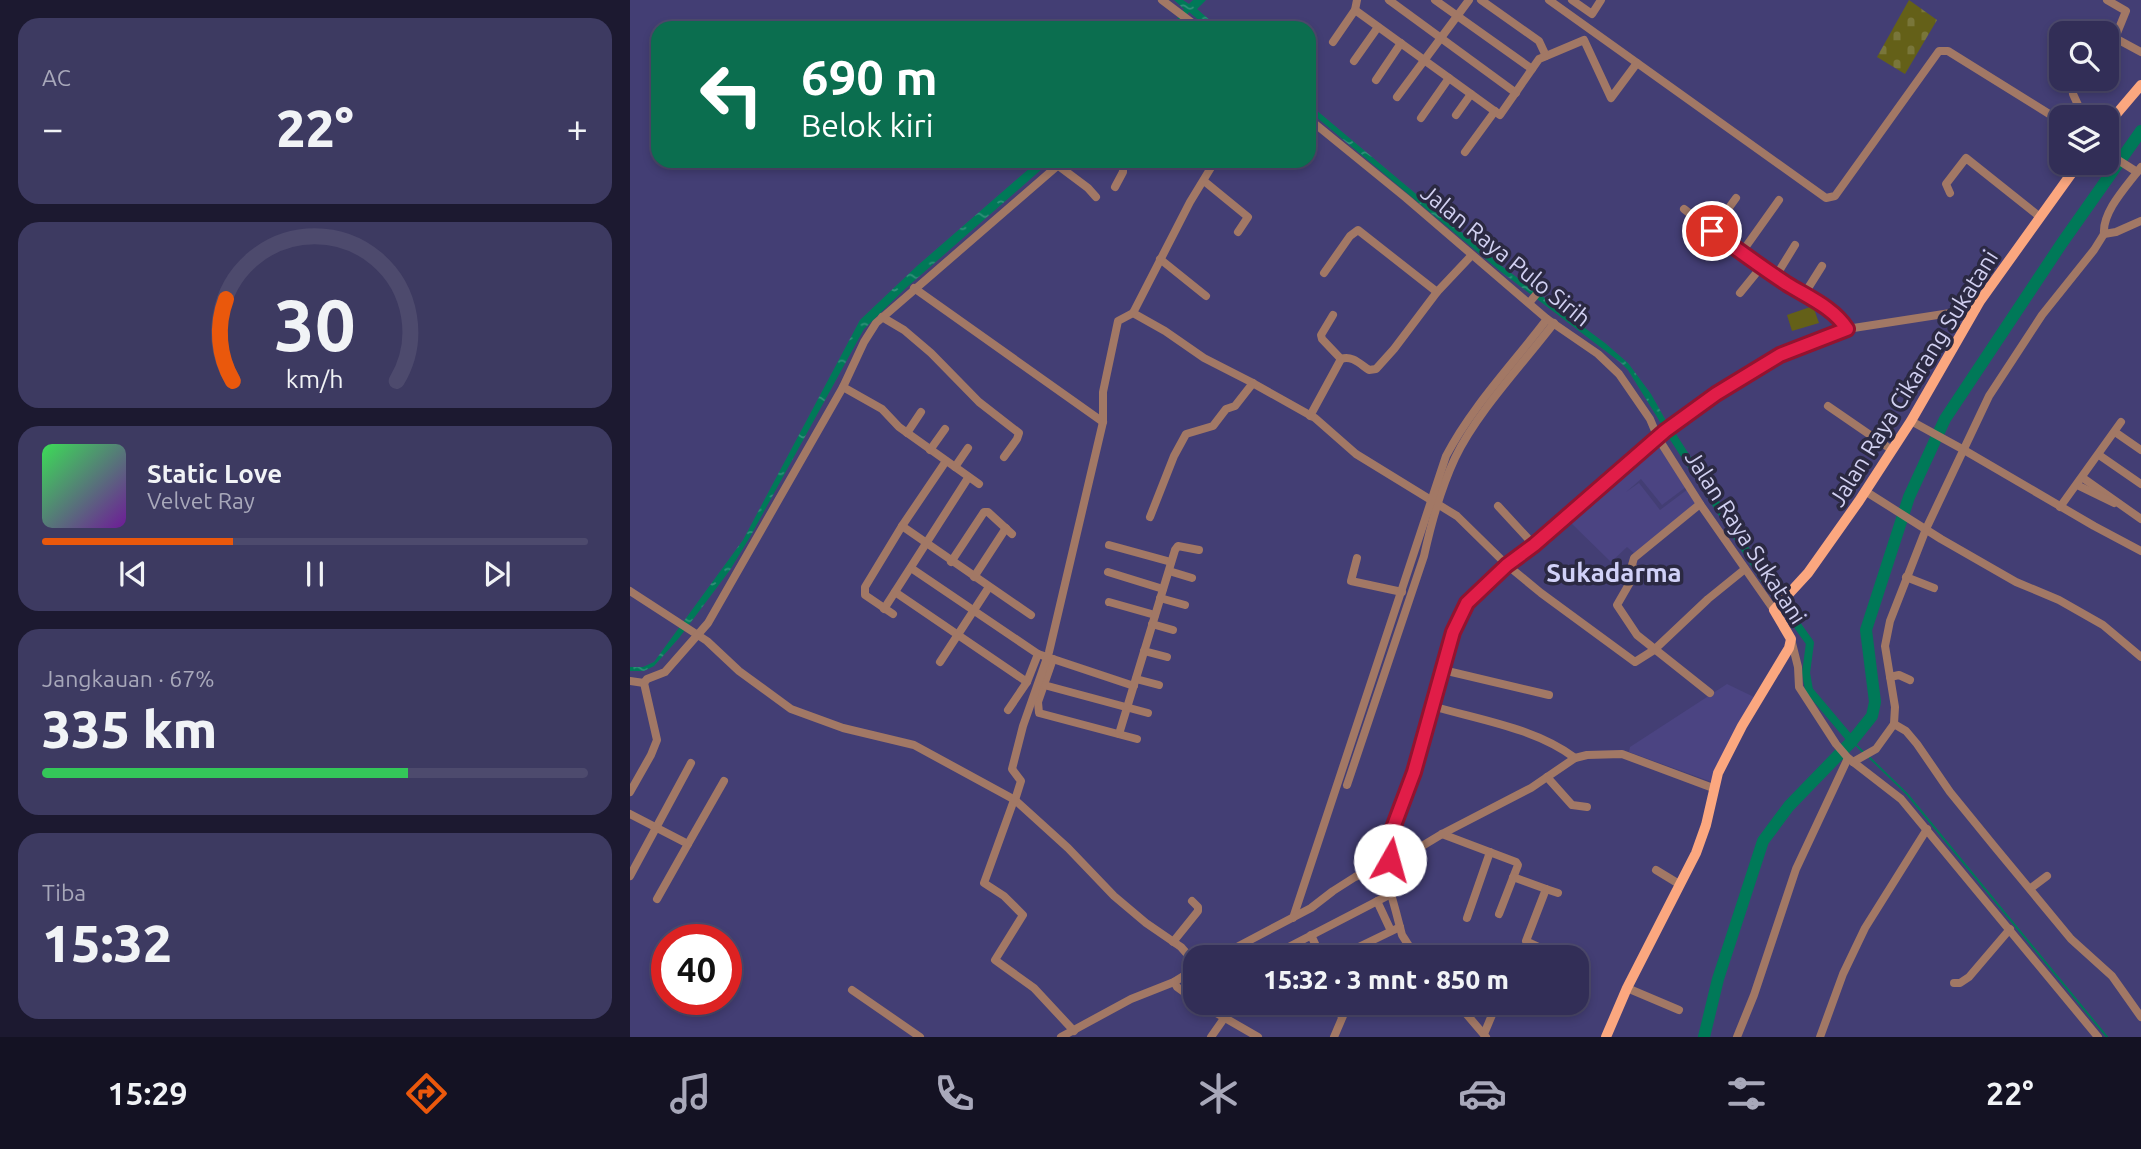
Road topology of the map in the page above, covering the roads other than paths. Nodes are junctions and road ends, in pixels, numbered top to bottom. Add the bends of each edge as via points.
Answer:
1 (1162, 0) edge
2 (1357, 0) edge
3 (1389, 0) edge
4 (1436, 0) edge
5 (1469, 0) edge
6 (1481, 0) edge
7 (1549, 0) edge
8 (1572, 0) edge
9 (1601, 0) edge
10 (2107, 0) edge
11 (2130, 0) edge
12 (1355, 10) junction
13 (2126, 11) junction
14 (1457, 16) junction
15 (1185, 20) edge
16 (1378, 27) junction
17 (1441, 38) junction
18 (1333, 42) dead end
19 (1401, 43) junction
20 (2141, 52) edge
21 (1546, 56) junction
22 (1424, 60) junction
23 (1354, 61) dead end
24 (1637, 63) junction
25 (1532, 69) junction
26 (1449, 78) junction
27 (1376, 80) dead end
28 (2141, 85) edge
29 (1516, 93) junction
30 (1471, 94) junction
31 (2073, 94) dead end
32 (1397, 97) dead end
33 (2078, 105) edge
34 (1495, 111) junction
35 (2119, 111) edge
36 (2049, 114) edge
37 (1456, 115) dead end
38 (1421, 118) dead end
39 (1316, 125) edge
40 (1465, 152) dead end
41 (2119, 161) edge
42 (1050, 168) edge
43 (1062, 168) edge
44 (1122, 168) edge
45 (1211, 168) edge
46 (2139, 170) edge
47 (2070, 175) edge
48 (1204, 181) junction
49 (1115, 187) dead end
50 (1950, 193) dead end
51 (1096, 197) dead end
52 (1735, 198) dead end
53 (1779, 200) dead end
54 (1685, 209) dead end
55 (2040, 217) junction
56 (2141, 221) edge
57 (1712, 231) junction
58 (1238, 232) dead end
59 (2104, 234) junction
60 (1795, 246) dead end
61 (1742, 253) junction
62 (1471, 256) junction
63 (1160, 259) junction
64 (1762, 266) junction
65 (1822, 266) dead end
66 (1324, 273) dead end
67 (1776, 276) junction
68 (914, 288) junction
69 (1437, 292) junction
70 (1740, 293) dead end
71 (1805, 293) junction
72 (1206, 296) dead end
73 (1976, 309) junction
74 (1133, 313) junction
75 (1334, 316) dead end
76 (882, 317) junction
77 (1551, 321) junction
78 (1847, 329) junction
79 (1341, 359) junction
80 (1502, 375) junction
81 (1514, 376) junction
82 (1253, 383) junction
83 (843, 387) junction
84 (1496, 390) junction
85 (1828, 406) dead end
86 (921, 412) dead end
87 (1310, 416) junction
88 (1103, 422) junction
89 (2121, 422) dead end
90 (1915, 423) junction
91 (945, 429) dead end
92 (2115, 432) junction
93 (907, 433) junction
94 (1662, 435) junction
95 (968, 448) dead end
96 (930, 450) junction
97 (1892, 450) junction
98 (1964, 450) junction
99 (2141, 450) edge
100 (2099, 455) junction
101 (1004, 457) dead end
102 (946, 461) junction
103 (955, 467) junction
104 (968, 478) junction
105 (2080, 481) junction
106 (979, 484) dead end
107 (2141, 484) edge
108 (1865, 491) junction
109 (1432, 500) junction
110 (1700, 504) junction
111 (1498, 506) dead end
112 (2060, 507) junction
113 (1150, 517) dead end
114 (2141, 519) edge
115 (902, 526) junction
116 (1926, 529) junction
117 (925, 542) junction
118 (1109, 545) dead end
119 (1534, 545) junction
120 (1199, 550) dead end
121 (2141, 551) edge
122 (1357, 558) dead end
123 (951, 562) junction
124 (1507, 565) junction
125 (1170, 566) junction
126 (911, 568) junction
127 (1745, 569) junction
128 (1108, 572) dead end
129 (974, 577) junction
130 (1906, 577) junction
131 (1192, 578) dead end
132 (989, 587) junction
133 (1934, 588) dead end
134 (630, 591) edge
135 (895, 592) junction
136 (1402, 592) junction
137 (1162, 594) junction
138 (1109, 602) dead end
139 (1779, 604) junction
140 (1185, 605) dead end
141 (884, 609) junction
142 (974, 611) junction
143 (893, 614) dead end
144 (1031, 615) dead end
145 (1154, 620) junction
146 (1173, 630) dead end
147 (696, 634) junction
148 (958, 635) junction
149 (1391, 638) junction
150 (1791, 639) junction
151 (1654, 650) junction
152 (1144, 651) junction
153 (1046, 657) junction
154 (1167, 657) dead end
155 (2141, 657) edge
156 (940, 662) dead end
157 (1443, 670) junction
158 (1890, 677) junction
159 (1910, 680) dead end
160 (630, 681) edge
161 (1027, 682) junction
162 (1135, 682) junction
163 (644, 683) junction
164 (1044, 685) junction
165 (1160, 685) dead end
166 (1710, 693) dead end
167 (1549, 695) dead end
168 (1432, 706) junction
169 (1127, 707) junction
170 (1008, 710) dead end
171 (1148, 713) dead end
172 (1894, 724) junction
173 (1119, 734) junction
174 (1137, 739) dead end
175 (1575, 758) junction
176 (1849, 758) junction
177 (691, 763) dead end
178 (1547, 777) junction
179 (724, 781) dead end
180 (1347, 785) dead end
181 (1713, 788) junction
182 (630, 792) edge
183 (1015, 800) junction
184 (1587, 807) dead end
185 (630, 814) edge
186 (655, 828) junction
187 (1927, 829) junction
188 (1442, 834) junction
189 (688, 844) junction
190 (1490, 852) junction
191 (1656, 870) dead end
192 (1392, 871) junction
193 (630, 876) edge
194 (2046, 876) dead end
195 (1513, 877) junction
196 (1679, 884) junction
197 (1546, 888) junction
198 (2031, 888) junction
199 (1558, 893) dead end
200 (1391, 894) junction
201 (657, 899) dead end
202 (1192, 901) dead end
203 (1377, 901) junction
204 (1499, 914) dead end
205 (1293, 918) junction
206 (1467, 918) dead end
207 (1395, 929) junction
208 (2010, 929) junction
209 (1311, 935) junction
210 (1173, 942) junction
211 (1241, 945) edge
212 (1292, 945) edge
213 (1316, 945) edge
214 (1362, 945) edge
215 (1405, 945) edge
216 (1535, 945) edge
217 (1183, 951) edge
218 (1183, 976) edge
219 (1174, 982) junction
220 (1954, 983) dead end
221 (1627, 988) junction
222 (852, 990) dead end
223 (1183, 992) edge
224 (1679, 1010) dead end
225 (1221, 1015) edge
226 (1341, 1015) edge
227 (1467, 1015) edge
228 (1493, 1015) edge
229 (1225, 1017) junction
230 (2141, 1017) edge
231 (1074, 1031) junction
232 (1485, 1036) edge
233 (920, 1037) edge
234 (1061, 1037) edge
235 (1211, 1037) edge
236 (1258, 1037) edge
237 (1334, 1037) edge
238 (1606, 1037) edge
239 (1737, 1037) edge
240 (1820, 1037) edge
241 (2098, 1037) edge

1 - 15 street
2 - 12 street
3 - 17 street
4 - 14 street
5 - 14 street
6 - 21 street via 1539,41
7 - 24 street
8 - 9 street via 1592,14
10 - 13 street
11 - 13 street
12 - 16 street
12 - 18 street
13 - 20 street via 2114,37
14 - 17 street
14 - 25 street
16 - 19 street
16 - 23 street
17 - 22 street
17 - 29 street
19 - 22 street
19 - 27 street
21 - 24 street via 1584,40 1611,98
21 - 25 street
22 - 26 street
22 - 32 street
24 - 36 street via 1826,198 1835,196 1939,51 1948,51
25 - 29 street
26 - 30 street
26 - 38 street
28 - 35 main road
29 - 34 street via 1500,115
30 - 34 street
30 - 37 street
31 - 33 street
34 - 40 street
39 - 62 street, Jalan Raya Pulo Sirih
41 - 46 street
42 - 68 street
43 - 51 street
44 - 49 street
45 - 48 street
46 - 59 street via 2106,218
47 - 55 main road, Jalan Raya Cikarang Sukatani
48 - 58 street via 1248,217
48 - 63 street
50 - 55 street via 1946,184 1966,158
52 - 57 street
53 - 61 street
54 - 57 street
55 - 73 main road, Jalan Raya Cikarang Sukatani
56 - 59 street
57 - 61 street
59 - 98 street via 2000,377
60 - 67 street
61 - 64 street
62 - 69 street
62 - 77 street, Jalan Raya Pulo Sirih via 1535,295
63 - 72 street
63 - 74 street
64 - 67 street
64 - 70 street
65 - 71 street
66 - 69 street via 1358,230
67 - 71 street
68 - 76 street
68 - 88 street
69 - 79 street via 1376,369 1369,370 1354,359
71 - 78 street
73 - 78 street, Jalan Raya Sukatani
73 - 90 main road, Jalan Raya Cikarang Sukatani
74 - 82 street via 1203,358
74 - 88 street via 1118,321 1103,392
75 - 79 street via 1321,335
76 - 83 street via 864,342
76 - 101 street via 931,353 979,402 1018,433
77 - 80 street
77 - 81 street
77 - 94 street, Jalan Raya Pulo Sirih via 1619,374
78 - 94 street, Jalan Raya Sukatani via 1770,360
79 - 87 street
80 - 81 street
80 - 84 street
81 - 84 street
82 - 87 street
82 - 113 street via 1213,426 1186,434
83 - 93 street via 883,409
83 - 147 street via 708,622
84 - 109 street via 1446,456
85 - 97 street
86 - 93 street
87 - 109 street via 1356,454
88 - 153 street
89 - 92 street
90 - 97 main road, Jalan Raya Cikarang Sukatani
90 - 98 street
91 - 96 street
92 - 99 street
92 - 100 street
93 - 96 street
94 - 110 street, Jalan Raya Sukatani
94 - 119 street, Jalan Raya Sukatani
95 - 103 street
96 - 102 street
97 - 108 main road, Jalan Raya Cikarang Sukatani
98 - 112 street
98 - 116 street
100 - 105 street
100 - 107 street
102 - 103 street
102 - 115 street
103 - 104 street
104 - 106 street
104 - 117 street
105 - 112 street
105 - 114 street
108 - 116 street
108 - 139 main road, Jalan Raya Cikarang Sukatani via 1808,573
109 - 124 street via 1470,526
109 - 136 street
109 - 149 street via 1424,556
110 - 127 street, Jalan Raya Sukatani
110 - 151 street via 1634,558 1636,572 1616,605
111 - 119 street
112 - 121 street
115 - 117 street
115 - 141 street via 864,591
116 - 130 street
116 - 155 street via 2016,582 2103,625
117 - 123 street
117 - 126 street
118 - 125 street
119 - 124 street, Jalan Raya Sukatani
120 - 125 street via 1178,545
122 - 136 street via 1351,581
123 - 129 street
123 - 129 street via 988,512 1009,531
124 - 151 street via 1635,662
124 - 157 street, Jalan Raya Sukatani via 1462,610
125 - 131 street
125 - 137 street
126 - 135 street
126 - 142 street
127 - 139 street, Jalan Raya Sukatani
127 - 151 street
128 - 137 street
129 - 132 street
130 - 133 street
130 - 158 street via 1886,636
132 - 142 street
132 - 144 street
134 - 147 street
135 - 141 street
135 - 148 street
136 - 149 street
137 - 140 street
137 - 145 street
138 - 145 street
139 - 150 main road, Jalan Raya Sukatani
141 - 143 street
142 - 148 street
142 - 153 street
145 - 146 street
145 - 152 street
147 - 163 street via 665,672
147 - 183 street via 791,709 842,728 914,745
148 - 156 street
148 - 161 street
149 - 180 street
149 - 205 street
150 - 176 street via 1799,687
150 - 181 main road, Jalan Raya Sukatani
151 - 166 street
152 - 154 street
152 - 162 street
153 - 161 street
153 - 162 street
153 - 164 street
153 - 183 street via 1016,750 1012,769 1021,781
157 - 167 street
157 - 168 street, Jalan Raya Sukatani
158 - 159 street
158 - 172 street
160 - 163 street
161 - 170 street
162 - 165 street
162 - 169 street
163 - 182 street via 657,740
164 - 169 street
164 - 173 street via 1039,713
168 - 175 street via 1534,736
168 - 192 street, Jalan Raya Sukatani via 1387,844
169 - 171 street
169 - 173 street
172 - 176 street via 1876,749
172 - 198 street via 1917,744 1950,792
173 - 174 street
175 - 178 street
175 - 181 street via 1622,754
176 - 187 street via 1901,799
176 - 239 street via 1796,869
177 - 186 street
178 - 184 street via 1572,805
178 - 188 street
179 - 189 street
181 - 196 main road, Jalan Raya Sukatani via 1694,858
183 - 210 street via 1114,896
183 - 231 street via 985,883 1023,915 995,960 1034,988
185 - 186 street
186 - 189 street
186 - 193 street
187 - 208 street
187 - 240 street via 1865,928
188 - 190 street
188 - 192 street via 1394,863
189 - 201 street
190 - 195 street via 1516,862
190 - 206 street
191 - 196 street
192 - 200 street, Jalan Raya Sukatani
192 - 205 street via 1355,877
194 - 198 street
195 - 197 street
195 - 204 street
196 - 221 main road, Jalan Raya Sukatani
197 - 199 street
197 - 216 street via 1526,941
198 - 230 street via 2071,939 2112,976
200 - 203 street
200 - 207 street, Jalan Raya Sukatani
202 - 210 street via 1198,911
203 - 207 street
203 - 209 street
205 - 211 street
207 - 214 street
207 - 215 street, Jalan Raya Sukatani
208 - 220 street via 1969,977
208 - 241 street
209 - 212 street
209 - 213 street
210 - 217 street
218 - 219 street
219 - 223 street
219 - 231 street via 1131,999
221 - 224 street
221 - 238 main road, Jalan Raya Sukatani
222 - 233 street
225 - 229 street
226 - 237 street
227 - 232 street
228 - 232 street
229 - 235 street
229 - 236 street
231 - 234 street

